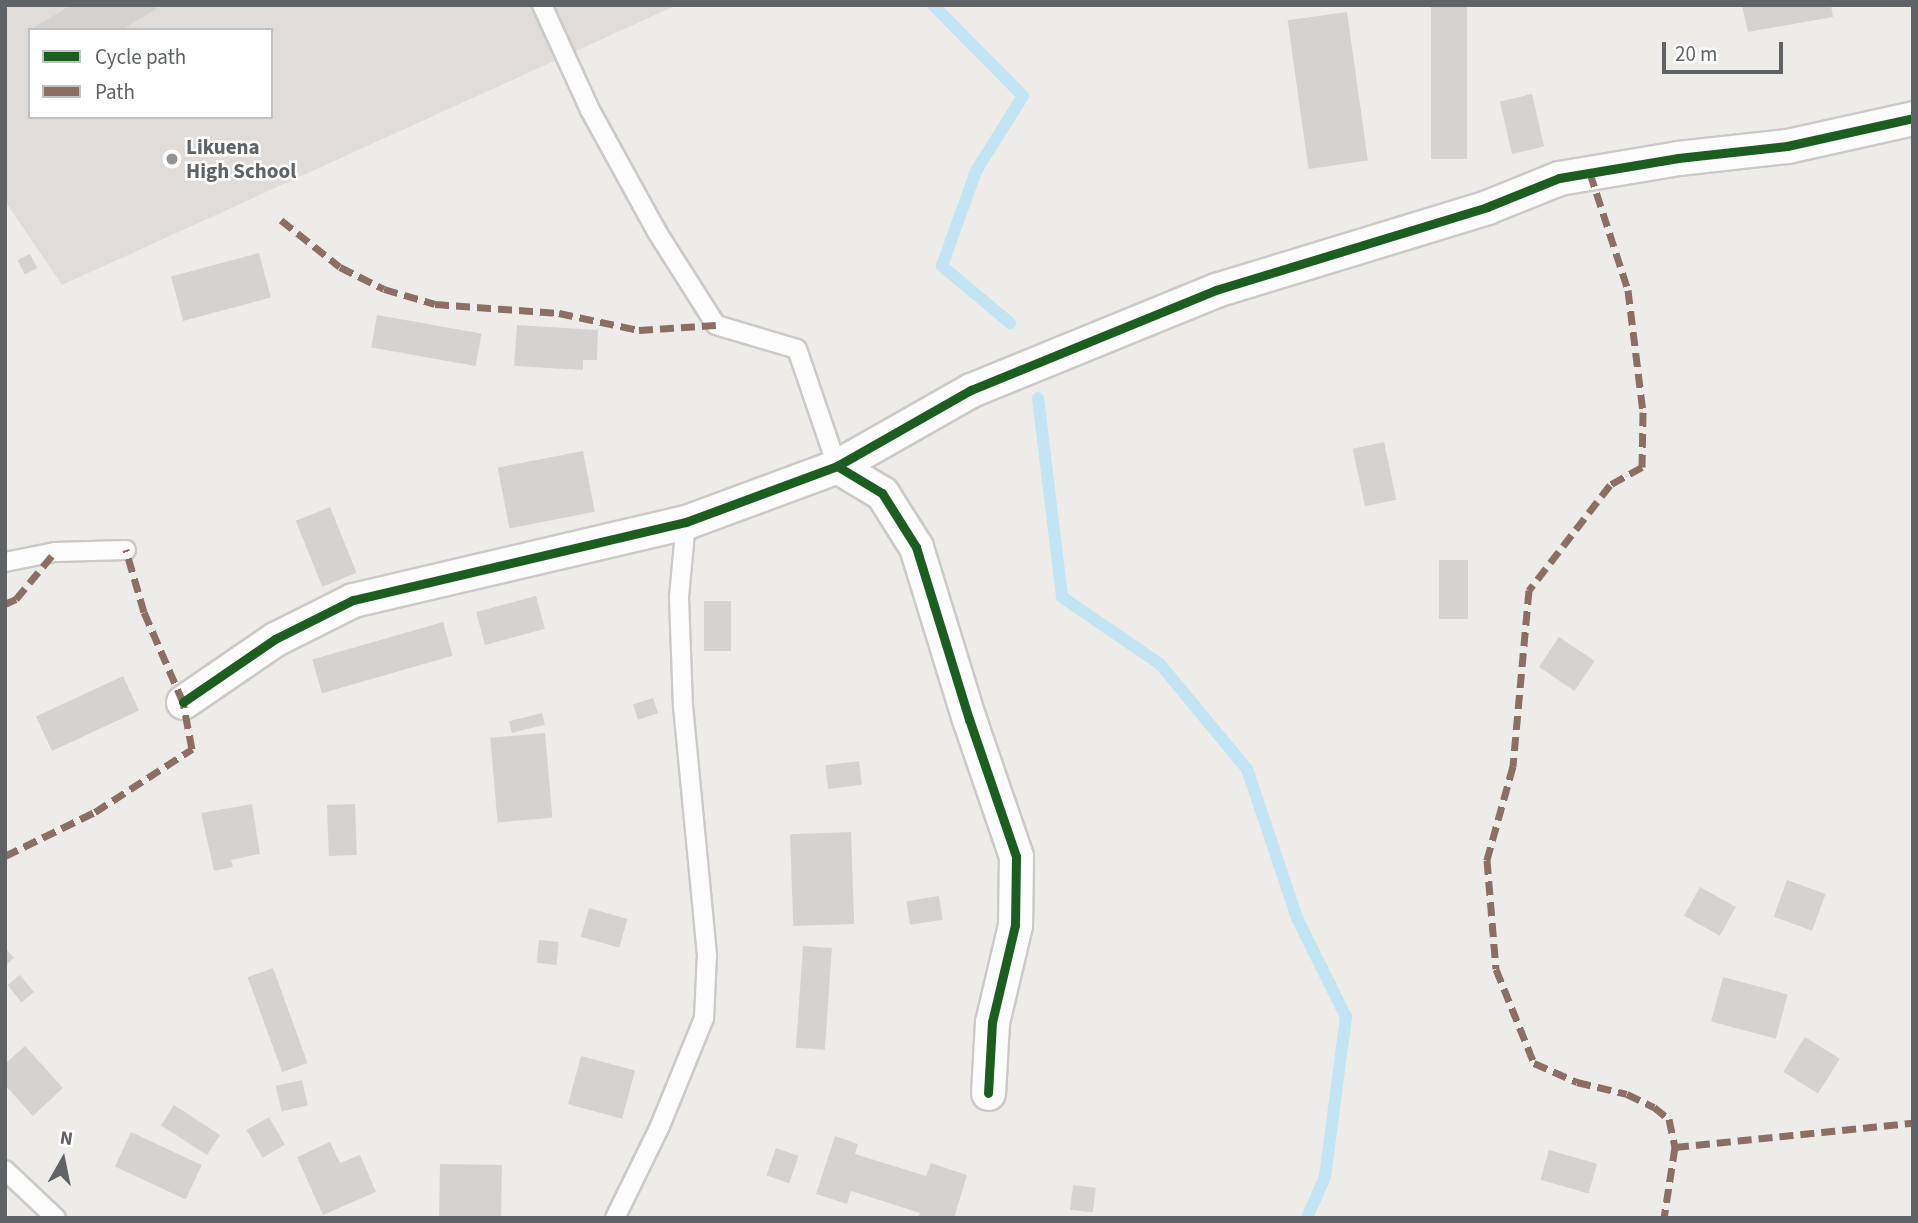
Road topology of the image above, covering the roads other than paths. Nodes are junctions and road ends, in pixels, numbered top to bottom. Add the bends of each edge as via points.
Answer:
1 (541, 5) edge
2 (1913, 118) edge
3 (837, 466) junction
4 (686, 522) junction
5 (126, 550) dead end
6 (5, 562) edge
7 (183, 702) dead end
8 (988, 1093) dead end
9 (5, 1170) edge
10 (56, 1218) edge
11 (615, 1218) edge

1 - 3 lane via 590,110 657,232 716,325 797,349
2 - 3 street via 1787,146 1559,178 1488,207 1216,290 971,390
3 - 4 street
3 - 8 street via 882,493 916,547 1016,856 1014,925 992,1022
4 - 7 street via 353,600 275,639
4 - 11 lane via 679,597 683,707 707,955 704,1018 660,1126
5 - 6 lane via 55,552
9 - 10 lane

